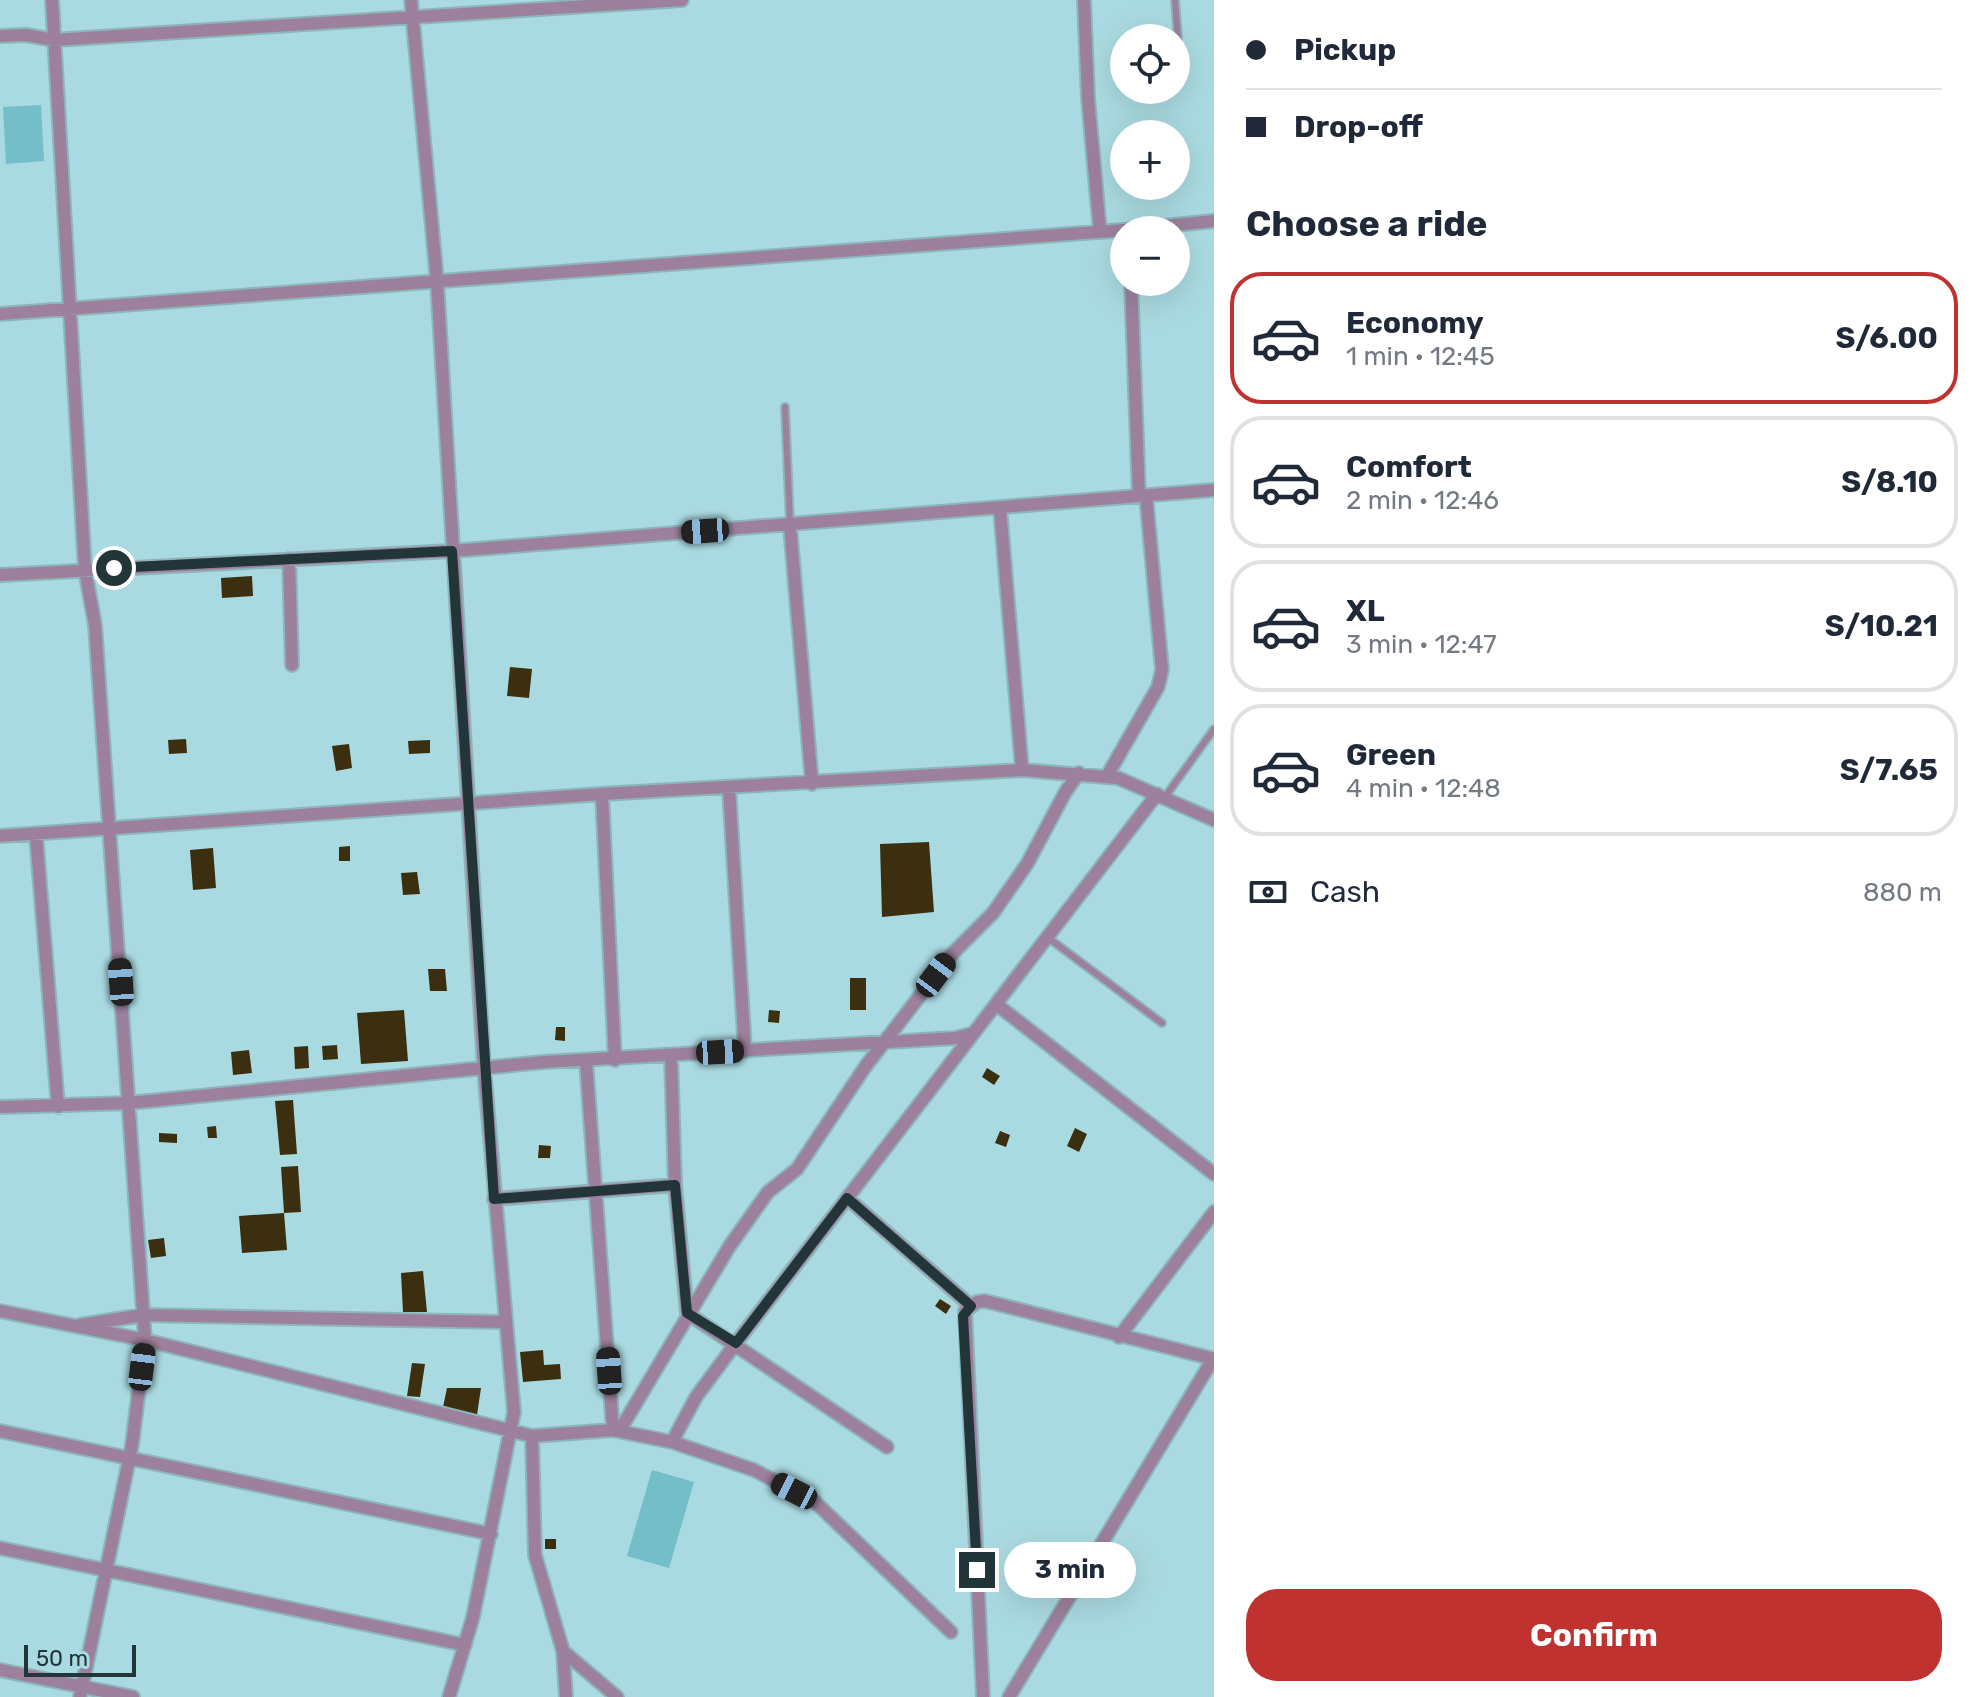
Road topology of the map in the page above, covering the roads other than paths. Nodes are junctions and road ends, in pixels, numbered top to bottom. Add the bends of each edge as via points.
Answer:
1 (52, 0) edge
2 (411, 0) edge
3 (682, 0) edge
4 (1084, 0) edge
5 (1175, 0) edge
6 (412, 16) junction
7 (1177, 24) edge
8 (0, 36) edge
9 (54, 40) junction
10 (1214, 221) edge
11 (1190, 223) edge
12 (1110, 231) edge
13 (1100, 232) junction
14 (437, 281) junction
15 (1132, 296) edge
16 (68, 310) junction
17 (0, 314) edge
18 (785, 407) dead end
19 (1214, 490) edge
20 (1143, 496) junction
21 (1000, 508) junction
22 (790, 526) junction
23 (452, 551) junction
24 (289, 559) junction
25 (85, 570) junction
26 (0, 575) edge
27 (292, 665) dead end
28 (1214, 729) edge
29 (1022, 770) junction
30 (1079, 773) junction
31 (1107, 776) junction
32 (812, 784) junction
33 (729, 788) junction
34 (602, 794) junction
35 (1161, 795) junction
36 (470, 803) junction
37 (1214, 820) edge
38 (110, 830) junction
39 (36, 835) junction
40 (0, 836) edge
41 (1047, 937) junction
42 (996, 1004) junction
43 (1162, 1023) dead end
44 (974, 1033) junction
45 (886, 1041) junction
46 (745, 1051) junction
47 (671, 1055) junction
48 (615, 1060) junction
49 (586, 1061) junction
50 (484, 1068) junction
51 (129, 1103) junction
52 (0, 1107) edge
53 (58, 1107) junction
54 (1214, 1174) edge
55 (675, 1185) junction
56 (596, 1193) junction
57 (847, 1198) junction
58 (494, 1199) junction
59 (1214, 1212) edge
60 (971, 1306) junction
61 (0, 1311) edge
62 (687, 1313) junction
63 (143, 1315) junction
64 (504, 1322) junction
65 (75, 1326) junction
66 (1119, 1337) junction
67 (145, 1340) junction
68 (736, 1343) junction
69 (1213, 1359) edge
70 (513, 1429) junction
71 (617, 1430) junction
72 (0, 1431) edge
73 (532, 1436) junction
74 (672, 1442) junction
75 (887, 1447) dead end
76 (130, 1458) junction
77 (491, 1534) junction
78 (0, 1548) edge
79 (108, 1570) junction
80 (951, 1632) dead end
81 (465, 1645) junction
82 (563, 1651) junction
83 (0, 1670) edge
84 (81, 1692) edge
85 (133, 1697) edge
86 (449, 1697) edge
87 (566, 1697) edge
88 (617, 1697) edge
89 (983, 1697) edge
90 (1009, 1697) edge

1 - 9 street
2 - 6 street
3 - 6 street
4 - 13 street
5 - 7 lane
6 - 9 street
6 - 14 street
8 - 9 street
9 - 16 street
10 - 11 street
12 - 13 street
13 - 14 street
14 - 16 street
14 - 23 street
15 - 20 street
16 - 17 street
16 - 25 street
18 - 22 lane
19 - 20 street
20 - 21 street
20 - 31 street via 1162,670 1158,687
21 - 22 street
21 - 29 street
22 - 23 street
22 - 32 street
23 - 24 street
23 - 36 street
24 - 25 street
24 - 27 street
25 - 26 street
25 - 38 street via 95,625
28 - 35 lane
29 - 30 street
29 - 32 street
30 - 31 street
30 - 45 street via 993,913 953,953
31 - 35 street
32 - 33 street
33 - 34 street
33 - 46 street
34 - 36 street
34 - 48 street
35 - 37 street
35 - 41 street
36 - 38 street
36 - 50 street
38 - 39 street
38 - 51 street
39 - 40 street
39 - 53 street
41 - 42 street
41 - 43 lane
42 - 44 street
42 - 54 street
44 - 45 street
44 - 57 street
45 - 46 street
45 - 62 street via 797,1169 768,1192
46 - 47 street
47 - 48 street
47 - 55 street
48 - 49 street
49 - 50 street
49 - 56 street
50 - 51 street
50 - 58 street
51 - 53 street
51 - 63 street
52 - 53 street
55 - 56 street
55 - 62 street
56 - 58 street
56 - 71 street
57 - 60 street
57 - 68 street
58 - 64 street
59 - 66 street
60 - 66 street via 985,1301
60 - 89 street via 963,1316
61 - 65 street
62 - 68 street
62 - 71 street
63 - 64 street
63 - 65 street
63 - 67 street
64 - 70 street
65 - 67 street
66 - 69 street
67 - 70 street
67 - 76 street
68 - 74 street via 696,1397
68 - 75 street
69 - 90 street
70 - 73 street
70 - 77 street
71 - 73 street
71 - 74 street
72 - 76 street
73 - 82 street via 535,1555
74 - 80 street via 754,1470 814,1501
76 - 77 street
76 - 79 street
77 - 81 street
78 - 79 street
79 - 81 street
79 - 84 street
81 - 86 street
82 - 87 street
82 - 88 street
83 - 84 street
84 - 85 street

